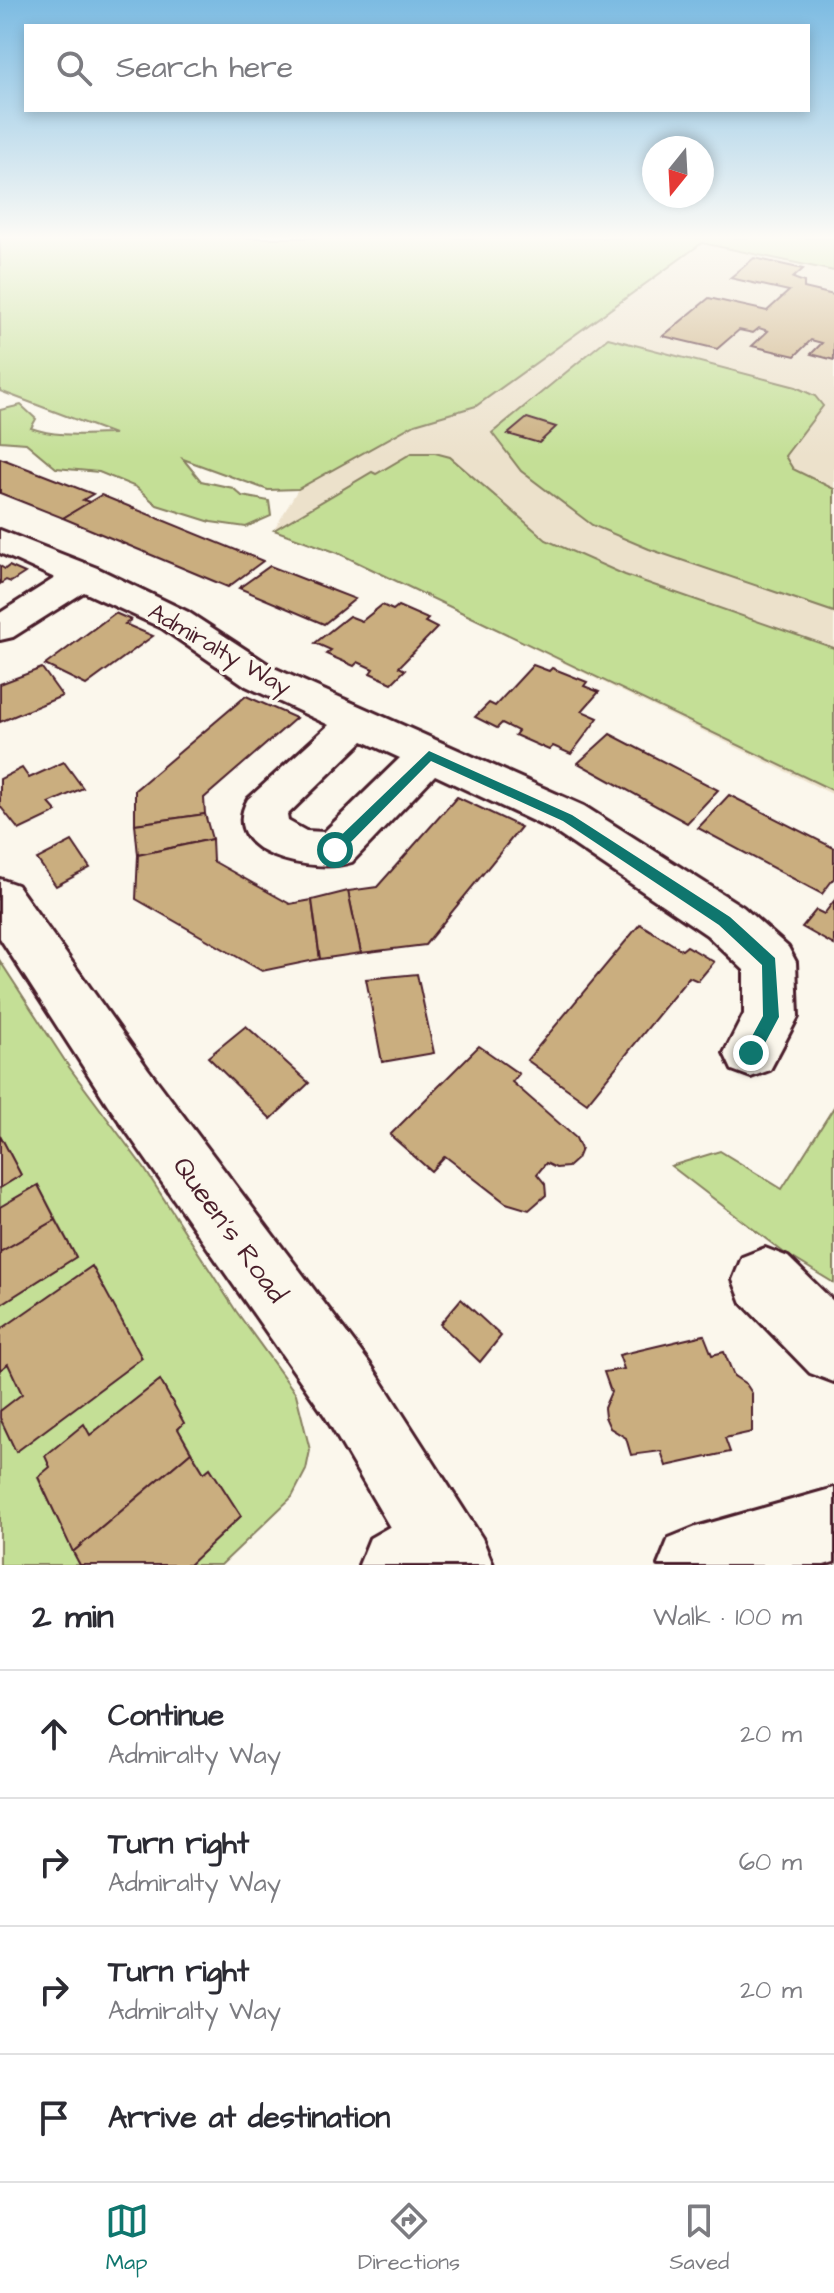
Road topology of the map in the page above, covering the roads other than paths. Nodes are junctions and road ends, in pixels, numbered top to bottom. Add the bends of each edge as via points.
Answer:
1 (0, 540) edge
2 (84, 576) junction
3 (0, 629) edge
4 (357, 722) junction
5 (429, 755) junction
6 (0, 898) edge
7 (751, 1053) dead end
8 (765, 1280) dead end
9 (834, 1349) edge
10 (834, 1525) edge
11 (430, 1557) edge
12 (696, 1565) edge

1 - 2 street, Admiralty Way
2 - 3 street
2 - 4 street, Admiralty Way via 175,620 260,677
4 - 5 street, Admiralty Way
4 - 5 street via 264,811 267,830 298,848 335,850
5 - 7 street, Admiralty Way via 568,818 725,921 770,962 771,1017
6 - 11 street, Queen's Road via 128,1087 349,1392
8 - 9 street
10 - 12 street

